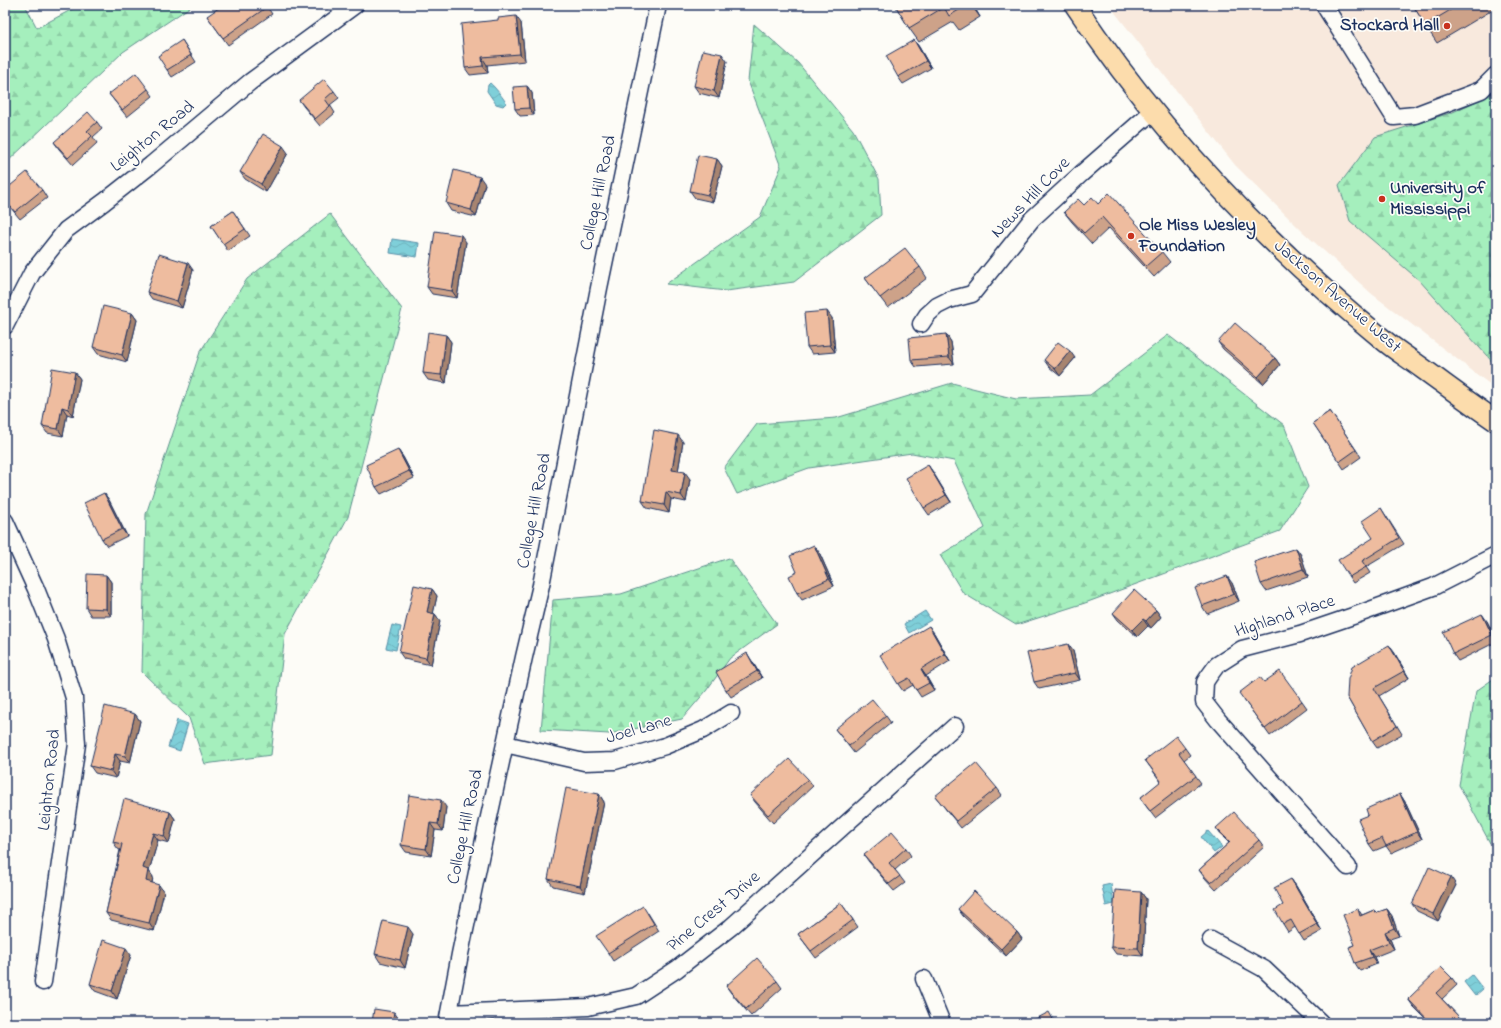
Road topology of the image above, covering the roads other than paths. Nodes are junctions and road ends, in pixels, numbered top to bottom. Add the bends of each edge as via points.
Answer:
1 (355, 5) edge
2 (658, 5) edge
3 (1075, 5) edge
4 (1324, 5) edge
5 (1496, 75) edge
6 (1153, 111) junction
7 (921, 324) dead end
8 (5, 326) edge
9 (1496, 422) edge
10 (5, 520) edge
11 (1496, 556) edge
12 (731, 713) dead end
13 (955, 726) dead end
14 (505, 744) junction
15 (1348, 868) dead end
16 (1211, 940) dead end
17 (924, 979) dead end
18 (43, 982) dead end
19 (448, 1018) edge
20 (942, 1023) edge
21 (1321, 1023) edge

1 - 8 street, Leighton Road via 250,82 151,165 66,230 32,273
2 - 14 street, College Hill Road via 541,585
3 - 6 main road, Jackson Avenue West via 1090,29
4 - 5 street via 1394,117 1415,115 1481,90
6 - 7 street, News Hill Cove via 1032,219 972,294 937,306
6 - 9 main road, Jackson Avenue West via 1226,196 1293,261 1386,342
10 - 18 street, Leighton Road via 56,639 74,698 77,744
11 - 15 street, Highland Place via 1426,590 1300,634 1242,649 1217,665 1205,682 1204,702
12 - 14 street, Joel Lane via 703,730 665,746 615,761 584,762
13 - 19 street, Pine Crest Drive via 731,927 677,969 636,996 588,1007
14 - 19 street, College Hill Road
16 - 21 street via 1264,969
17 - 20 street

